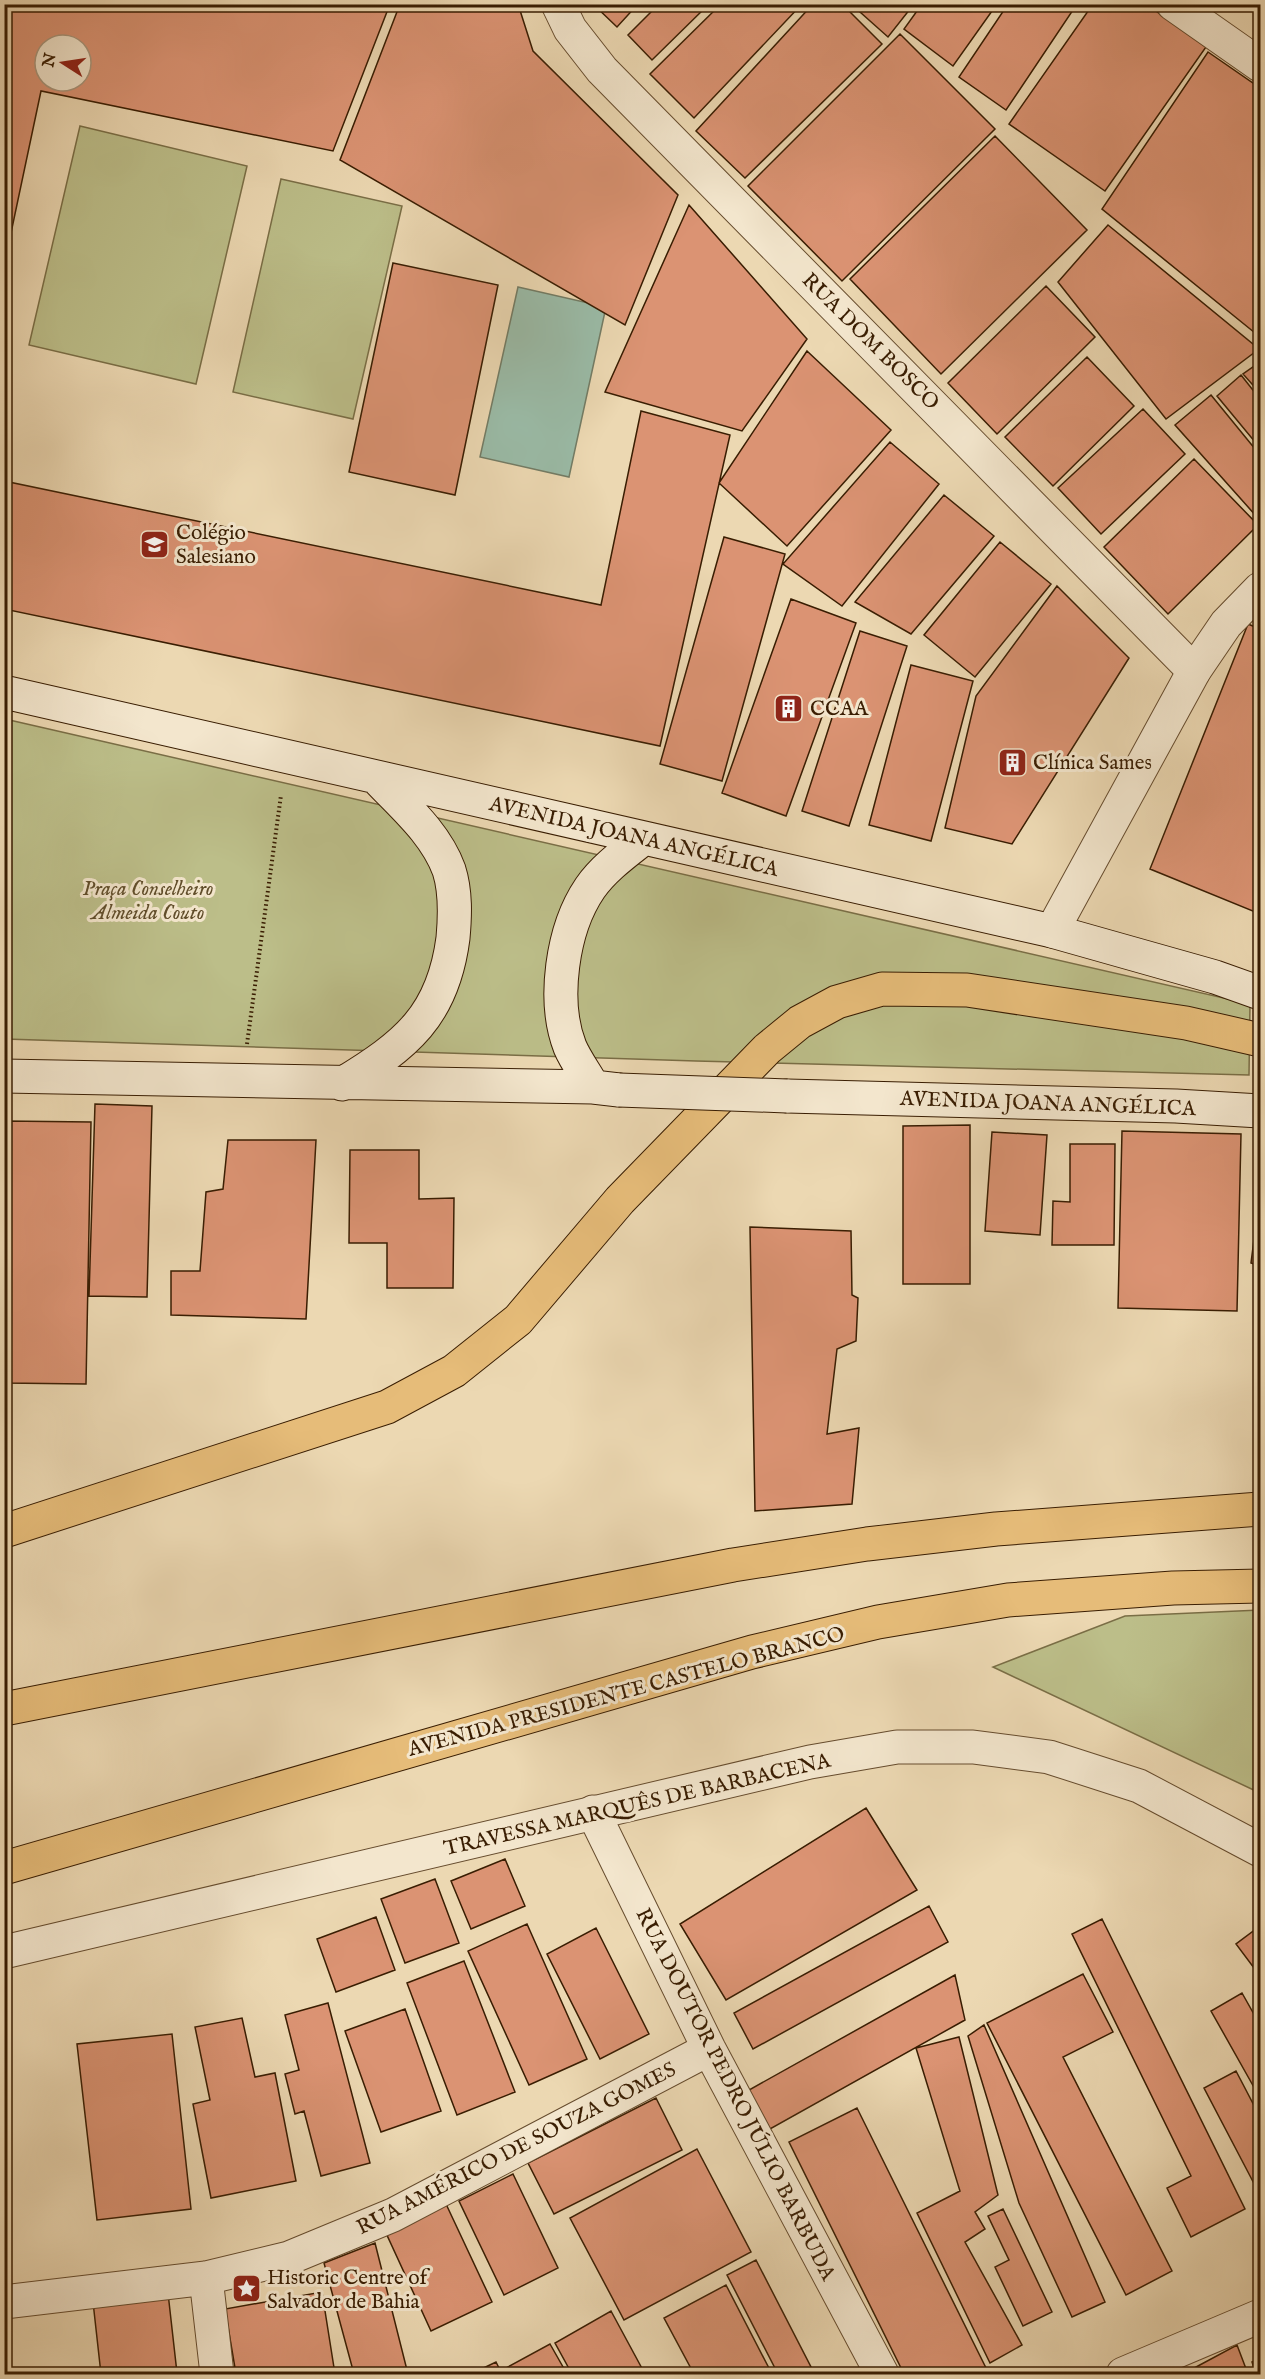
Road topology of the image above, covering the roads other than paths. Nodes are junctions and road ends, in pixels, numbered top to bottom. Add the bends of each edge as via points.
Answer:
1 (558, 4) edge
2 (1173, 4) edge
3 (1260, 65) edge
4 (1260, 589) edge
5 (1194, 671) junction
6 (4, 692) edge
7 (376, 777) junction
8 (644, 838) junction
9 (1052, 931) junction
10 (1260, 993) edge
11 (1260, 1040) edge
12 (4, 1076) edge
13 (342, 1084) junction
14 (606, 1088) junction
15 (1260, 1111) edge
16 (1260, 1509) edge
17 (4, 1531) edge
18 (1260, 1586) edge
19 (4, 1709) edge
20 (593, 1812) junction
21 (1260, 1850) edge
22 (4, 1868) edge
23 (4, 1952) edge
24 (709, 2049) junction
25 (206, 2278) junction
26 (4, 2302) edge
27 (1260, 2316) edge
28 (217, 2374) edge
29 (882, 2374) edge
30 (1123, 2374) edge

1 - 5 street, RUA DOM BOSCO via 570,29 602,70
2 - 3 street
4 - 5 street via 1226,624
5 - 9 street
6 - 7 street, AVENIDA JOANA ANGÉLICA
7 - 8 street, AVENIDA JOANA ANGÉLICA
7 - 13 street via 428,832 449,870 456,911 450,961 434,1006 408,1038
8 - 9 street, AVENIDA JOANA ANGÉLICA
8 - 14 street via 591,887 576,914 564,955 560,998 570,1047
9 - 10 street, AVENIDA JOANA ANGÉLICA
11 - 17 main road via 1186,1023 967,990 882,989 837,1002 800,1022 767,1049 620,1200 518,1320 454,1371 387,1407
12 - 13 street
13 - 14 street
14 - 15 street, AVENIDA JOANA ANGÉLICA, bridge
16 - 19 main road via 996,1529 867,1544 755,1562
18 - 22 main road, AVENIDA PRESIDENTE CASTELO BRANCO via 1008,1600 878,1622 752,1652
20 - 21 street, TRAVESSA MARQUÊS DE BARBACENA via 843,1756 897,1747 973,1747 1049,1757 1139,1786
20 - 23 street, TRAVESSA MARQUÊS DE BARBACENA
20 - 24 street, RUA DOUTOR PEDRO JÚLIO BARBUDA
24 - 25 street, RUA AMÉRICO DE SOUZA GOMES via 393,2215 289,2258
24 - 29 street, RUA DOUTOR PEDRO JÚLIO BARBUDA
25 - 26 street, RUA AMÉRICO DE SOUZA GOMES
25 - 28 street
27 - 30 street

